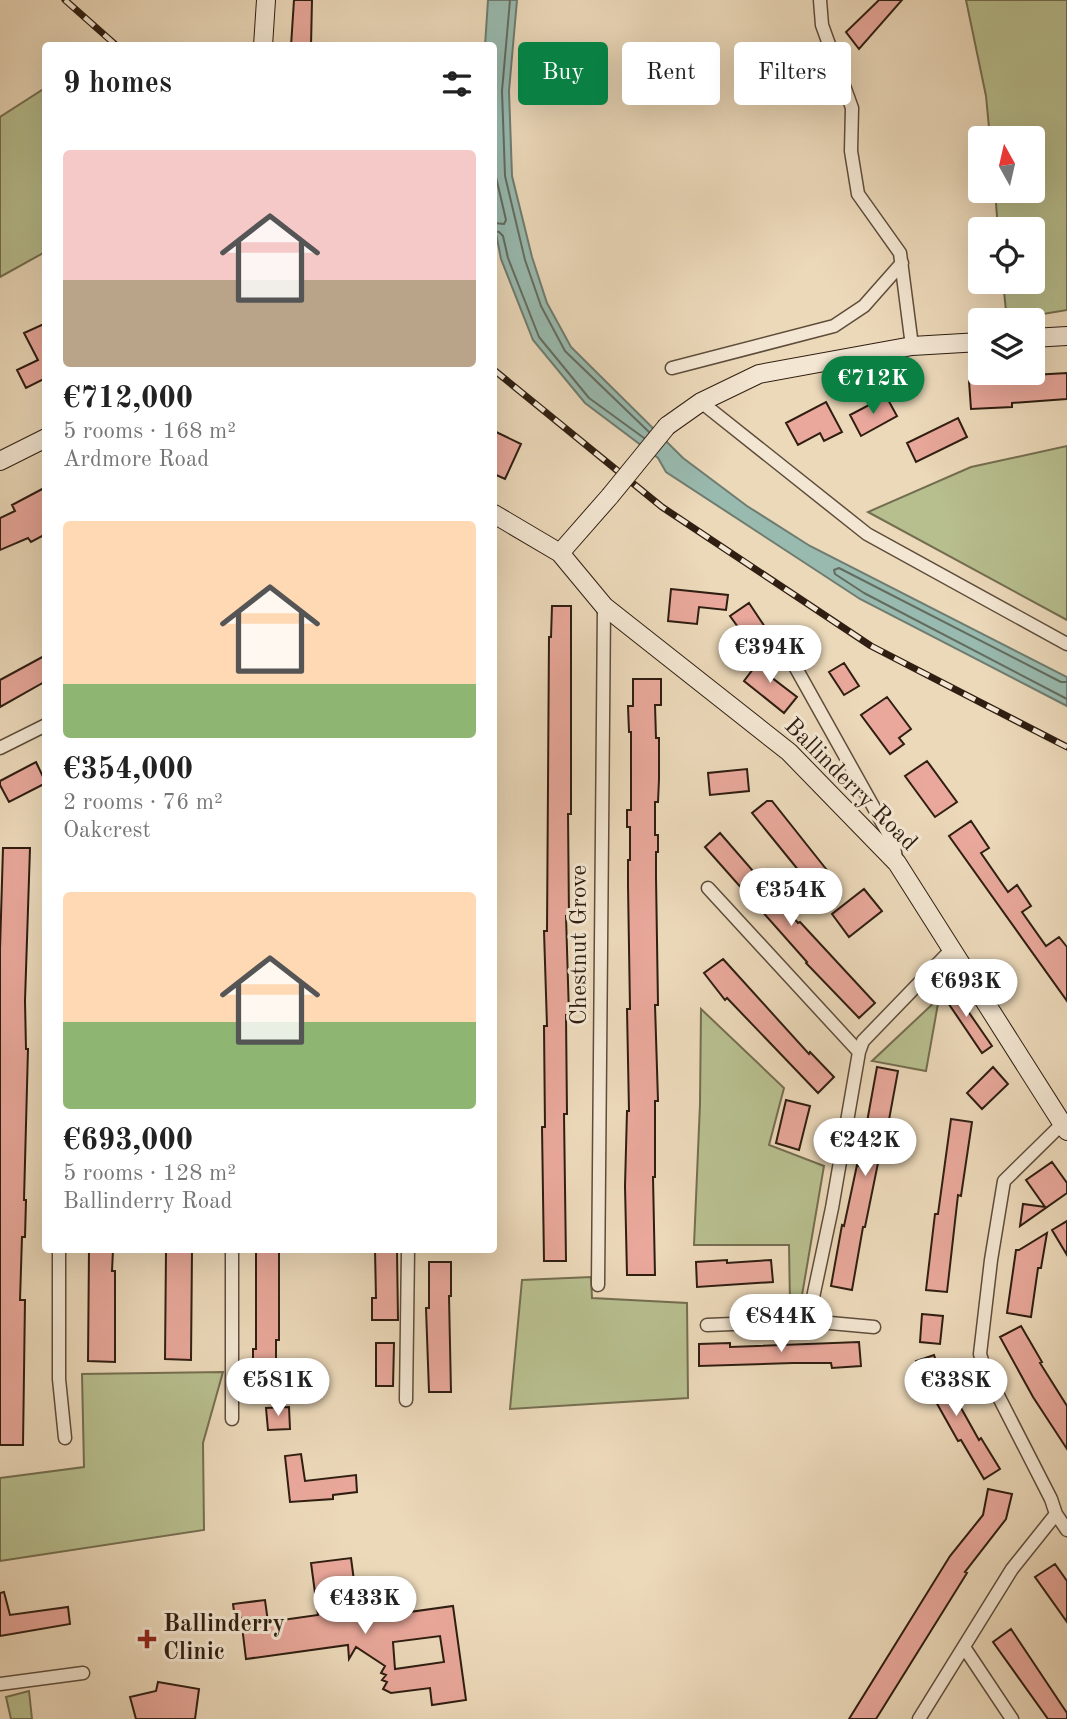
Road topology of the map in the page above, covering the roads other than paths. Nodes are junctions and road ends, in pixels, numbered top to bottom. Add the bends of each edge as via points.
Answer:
1 (266, 0) edge
2 (820, 0) edge
3 (263, 42) edge
4 (902, 263) junction
5 (1067, 336) edge
6 (1045, 337) edge
7 (968, 343) edge
8 (912, 346) junction
9 (672, 368) dead end
10 (701, 402) junction
11 (42, 440) edge
12 (0, 461) edge
13 (497, 516) edge
14 (560, 553) junction
15 (604, 606) junction
16 (1067, 644) edge
17 (787, 652) dead end
18 (42, 726) edge
19 (0, 748) edge
20 (897, 863) junction
21 (708, 888) dead end
22 (952, 949) junction
23 (859, 1052) junction
24 (1065, 1127) edge
25 (59, 1253) edge
26 (232, 1253) edge
27 (408, 1253) edge
28 (598, 1284) dead end
29 (808, 1321) junction
30 (707, 1325) dead end
31 (874, 1326) dead end
32 (406, 1400) dead end
33 (232, 1419) dead end
34 (65, 1438) dead end
35 (1056, 1514) junction
36 (1067, 1530) edge
37 (964, 1647) junction
38 (83, 1673) dead end
39 (0, 1684) edge
40 (919, 1719) edge
41 (1012, 1719) edge

1 - 3 street
2 - 4 street via 822,25 852,108 850,150 858,194 900,253
4 - 8 street
4 - 9 street via 864,306 834,326
5 - 6 street
7 - 8 street
8 - 10 street via 759,374
10 - 14 street, bridge via 667,426
10 - 16 street via 867,534
11 - 12 street
13 - 14 street, Ballinderry Road
14 - 15 street, Ballinderry Road
15 - 20 street, Ballinderry Road via 789,752
15 - 28 street, Chestnut Grove
17 - 20 street via 893,842
18 - 19 street
20 - 22 street, Ballinderry Road
21 - 23 street
22 - 23 street via 863,1041
22 - 24 street, Ballinderry Road
23 - 29 street
24 - 35 street via 1004,1181 980,1354
25 - 34 street via 59,1379
26 - 33 street
27 - 32 street
29 - 30 street
29 - 31 street
35 - 36 street
35 - 37 street via 1012,1569
37 - 40 street
37 - 41 street
38 - 39 street

